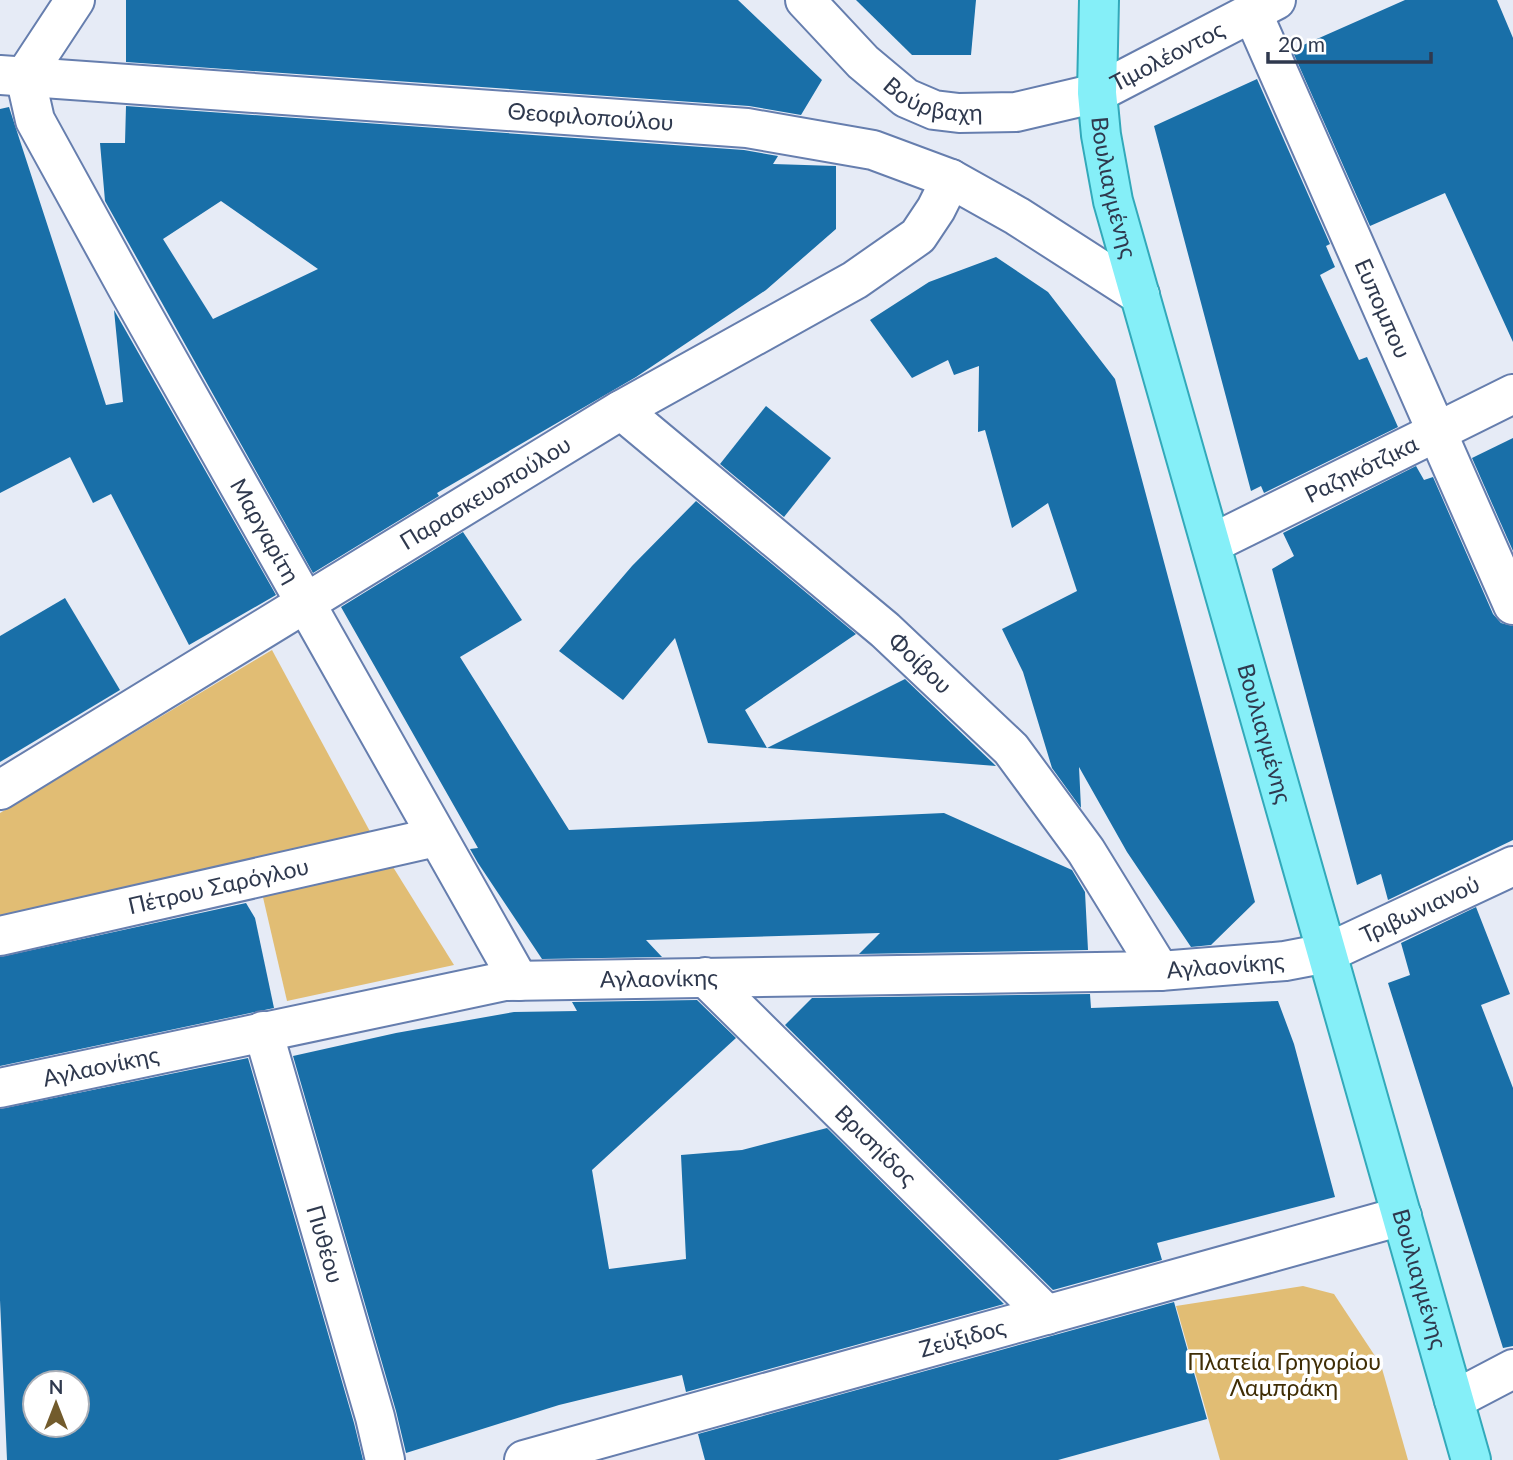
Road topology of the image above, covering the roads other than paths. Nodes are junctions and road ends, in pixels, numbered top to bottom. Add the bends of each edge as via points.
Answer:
1 (75, 0) edge
2 (805, 0) edge
3 (1099, 0) edge
4 (1264, 6) edge
5 (12, 76) edge
6 (1097, 93) junction
7 (951, 179) junction
8 (1140, 295) junction
9 (1513, 394) edge
10 (621, 410) junction
11 (1437, 432) junction
12 (1211, 544) junction
13 (305, 602) junction
14 (1513, 605) edge
15 (0, 790) edge
16 (436, 837) junction
17 (1513, 866) edge
18 (0, 936) edge
19 (1327, 953) junction
20 (1160, 971) junction
21 (705, 977) junction
22 (519, 981) junction
23 (262, 1031) junction
24 (0, 1088) edge
25 (1402, 1216) junction
26 (1047, 1315) junction
27 (1513, 1369) edge
28 (1454, 1400) junction
29 (386, 1460) edge
30 (524, 1460) edge
31 (1471, 1460) edge

1 - 5 street
2 - 6 street, Βούρβαχη via 885,81 906,98 934,110 1016,112
3 - 6 main road, Βουλιαγμένης
4 - 6 street, Τιμολέοντος
4 - 11 street, Ευπομπου
5 - 7 street, Θεοφιλοπούλου via 747,128 873,150
5 - 13 street, Μαργαρίτη
6 - 8 main road, Βουλιαγμένης via 1113,201
7 - 8 street, Θεοφιλοπούλου
7 - 10 street, Παρασκευοπούλου via 918,236 855,279
8 - 12 main road, Βουλιαγμένης
9 - 11 street, Ραζηκότζικα
10 - 13 street, Παρασκευοπούλου
10 - 20 street, Φοίβου via 885,630 1011,749 1086,851
11 - 12 street, Ραζηκότζικα
11 - 14 street, Ευπομπου
12 - 19 main road, Βουλιαγμένης
13 - 15 street, Παρασκευοπούλου
13 - 16 street, Μαργαρίτη
16 - 18 street, Πέτρου Σαρόγλου
16 - 22 street, Μαργαρίτη
17 - 19 street, Τριβωνιανού
19 - 20 street, Αγλαονίκης
19 - 25 main road, Βουλιαγμένης
20 - 21 street, Αγλαονίκης
21 - 22 street, Αγλαονίκης
21 - 26 street, Βρισηίδος
22 - 23 street, Αγλαονίκης
23 - 24 street, Αγλαονίκης
23 - 29 street, Πυθέου
25 - 26 street, Ζεύξιδος
25 - 28 main road, Βουλιαγμένης
26 - 30 street, Ζεύξιδος
27 - 28 street
28 - 31 main road, Βουλιαγμένης

